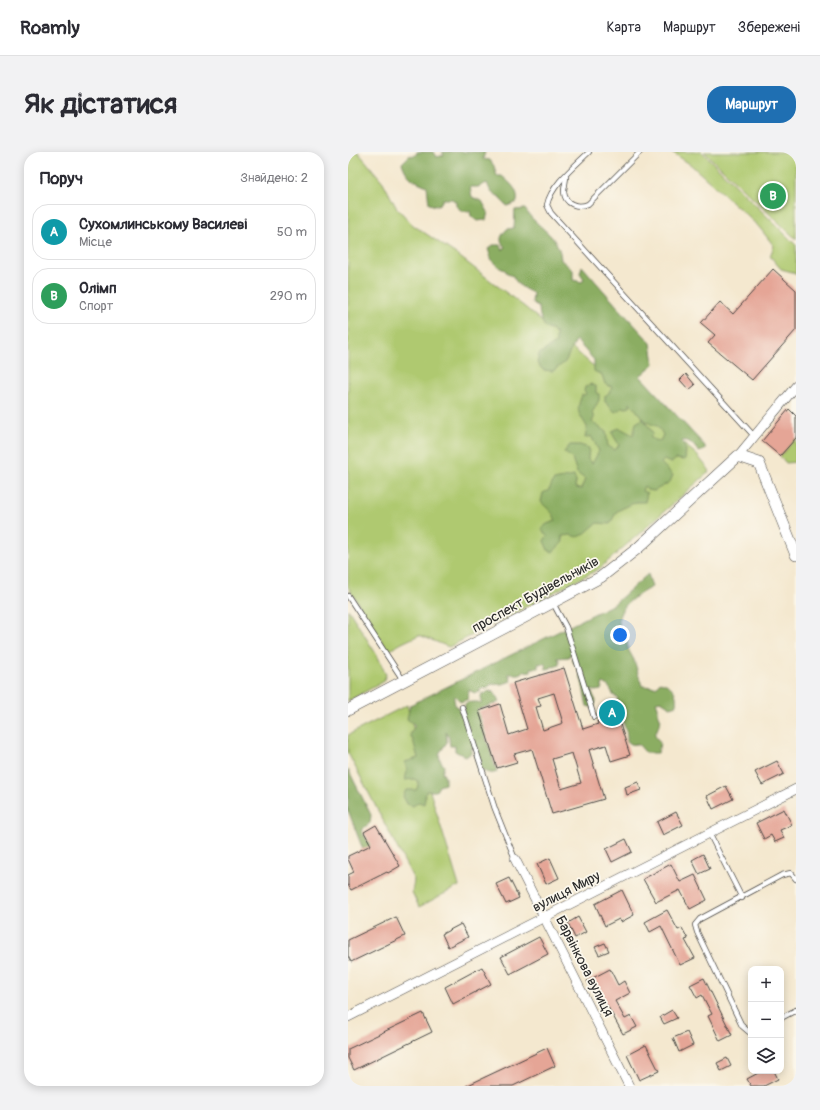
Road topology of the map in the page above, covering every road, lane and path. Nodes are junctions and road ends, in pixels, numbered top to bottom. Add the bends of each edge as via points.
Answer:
1 (589, 152) edge
2 (640, 152) edge
3 (566, 175) junction
4 (796, 386) edge
5 (755, 437) junction
6 (738, 456) junction
7 (796, 555) edge
8 (348, 596) edge
9 (553, 603) junction
10 (403, 681) junction
11 (462, 707) dead end
12 (348, 710) edge
13 (594, 717) dead end
14 (796, 789) edge
15 (709, 833) junction
16 (515, 859) joint
17 (796, 879) edge
18 (742, 898) junction
19 (545, 918) junction
20 (796, 1010) edge
21 (784, 1016) edge
22 (348, 1017) edge
23 (748, 1031) edge
24 (629, 1086) edge

1 - 3 lane
2 - 3 lane via 583,206 567,201 564,191
3 - 5 lane via 549,197 547,205 552,213
4 - 5 street, проспект Будівельників
5 - 6 street, проспект Будівельників
6 - 7 street via 759,463
6 - 9 street, проспект Будівельників via 632,553 601,577
8 - 10 lane
9 - 10 street, проспект Будівельників
9 - 13 lane via 566,627
10 - 12 street, проспект Будівельників
11 - 16 lane via 495,809
14 - 15 street, вулиця Миру
15 - 18 lane
15 - 19 street, вулиця Миру
16 - 19 street, Барвінкова вулиця
17 - 18 lane via 791,874 782,875
18 - 23 lane via 700,919 695,925 696,932 742,1026
19 - 22 street, вулиця Миру
19 - 24 street, Барвінкова вулиця
20 - 21 lane

